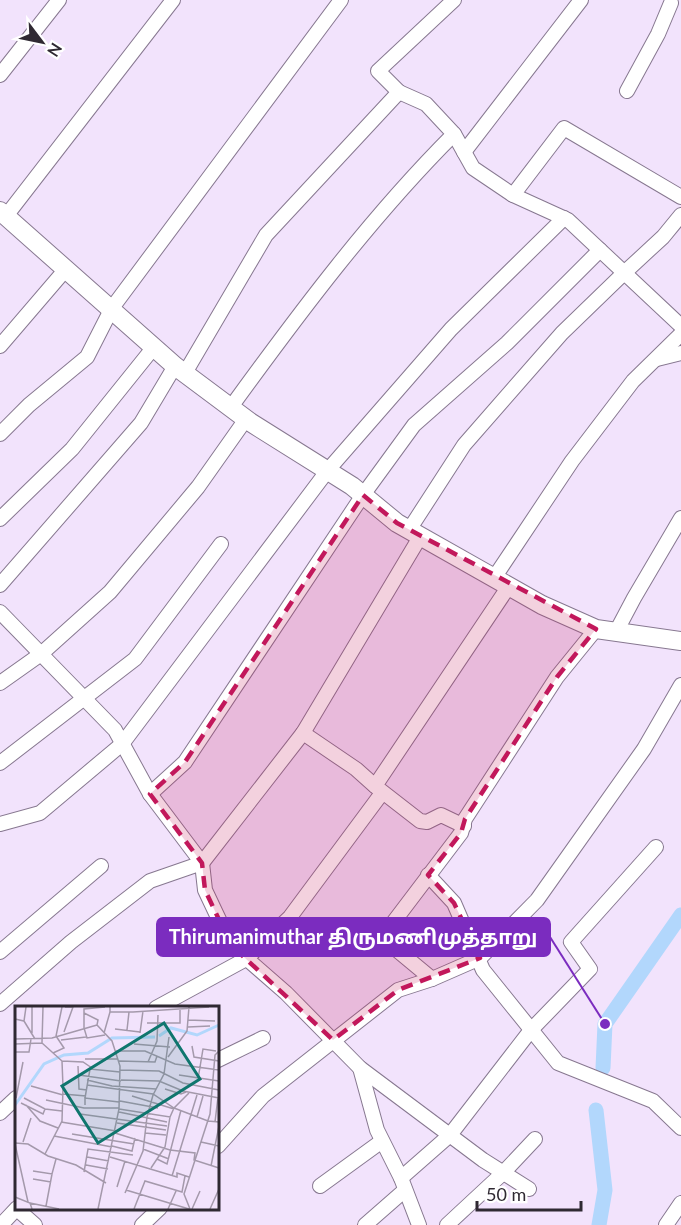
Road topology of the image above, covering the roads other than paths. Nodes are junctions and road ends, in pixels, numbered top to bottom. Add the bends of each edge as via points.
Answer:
1 (59, 0) edge
2 (172, 0) edge
3 (341, 0) edge
4 (454, 0) edge
5 (581, 0) edge
6 (673, 4) edge
7 (0, 75) edge
8 (627, 91) dead end
9 (399, 92) junction
10 (454, 134) junction
11 (464, 152) junction
12 (513, 195) junction
13 (681, 197) edge
14 (3, 214) edge
15 (681, 215) edge
16 (564, 218) junction
17 (600, 250) junction
18 (66, 269) junction
19 (624, 273) junction
20 (112, 308) junction
21 (681, 327) edge
22 (681, 334) edge
23 (0, 346) edge
24 (154, 347) junction
25 (681, 353) edge
26 (656, 359) junction
27 (180, 369) junction
28 (231, 407) junction
29 (246, 419) junction
30 (0, 434) edge
31 (328, 471) junction
32 (363, 495) junction
33 (681, 518) edge
34 (0, 519) edge
35 (415, 533) junction
36 (221, 544) dead end
37 (501, 582) junction
38 (0, 585) edge
39 (0, 612) edge
40 (596, 629) junction
41 (616, 632) junction
42 (681, 641) edge
43 (41, 654) junction
44 (0, 683) edge
45 (681, 685) edge
46 (84, 698) junction
47 (303, 734) junction
48 (122, 744) junction
49 (0, 763) edge
50 (379, 790) junction
51 (150, 794) junction
52 (0, 824) edge
53 (464, 826) junction
54 (656, 847) dead end
55 (202, 863) junction
56 (101, 866) dead end
57 (428, 875) junction
58 (0, 952) edge
59 (246, 958) junction
60 (480, 958) junction
61 (432, 978) junction
62 (0, 1004) edge
63 (160, 1006) edge
64 (531, 1030) junction
65 (263, 1038) dead end
66 (333, 1040) junction
67 (219, 1060) edge
68 (360, 1068) junction
69 (15, 1099) edge
70 (0, 1113) edge
71 (681, 1128) edge
72 (450, 1135) junction
73 (535, 1139) dead end
74 (382, 1141) junction
75 (219, 1145) edge
76 (503, 1173) junction
77 (403, 1184) junction
78 (320, 1186) dead end
79 (529, 1189) dead end
80 (681, 1203) edge
81 (16, 1210) edge
82 (18, 1210) edge
83 (159, 1210) edge
84 (1, 1225) edge
85 (34, 1225) edge
86 (142, 1225) edge
87 (365, 1225) edge
88 (418, 1225) edge
89 (447, 1225) edge
90 (666, 1225) edge

1 - 7 street
2 - 14 street
3 - 20 street
4 - 9 street via 378,71
5 - 11 street
6 - 8 street
9 - 10 street via 426,104
9 - 27 street via 266,235
10 - 11 street
10 - 28 street via 419,169 300,312
11 - 12 street via 473,168
12 - 13 street via 564,128
12 - 16 street
14 - 18 street
15 - 19 street
16 - 17 street
16 - 31 street via 451,329
17 - 19 street
17 - 32 street via 507,343 414,424
18 - 20 street
18 - 23 street
19 - 21 street
19 - 35 street via 562,333 464,445
20 - 24 street
20 - 30 street via 87,357
22 - 26 street
24 - 27 street
24 - 34 street via 72,449
25 - 26 street
26 - 37 street via 633,381 572,461
27 - 28 street
27 - 38 street via 141,423
28 - 29 street
29 - 31 street
29 - 43 street via 198,487 110,592
31 - 32 street
31 - 48 street
32 - 35 street
32 - 51 street via 185,762
33 - 41 street
35 - 37 street
35 - 47 street
36 - 46 street via 135,659
37 - 40 street
37 - 50 street
39 - 43 street
40 - 41 street
40 - 53 street via 557,677
41 - 42 street
43 - 44 street
43 - 46 street
45 - 60 street via 644,749 537,900
46 - 48 street via 115,730
46 - 49 street
47 - 50 street
47 - 55 street
48 - 51 street
48 - 52 street via 40,813
50 - 53 street via 420,821 441,815
50 - 59 street via 290,917
51 - 55 street
53 - 57 street
54 - 64 street via 571,942 590,969
55 - 59 street via 205,890 231,945
55 - 62 street via 150,881
56 - 58 street
57 - 60 street via 454,903
57 - 61 street via 391,924 385,940
59 - 63 street
59 - 66 street
60 - 61 street
60 - 64 street via 483,970
61 - 66 street via 398,990
64 - 71 street via 558,1063 653,1101
64 - 72 street
65 - 67 street
66 - 68 street
66 - 75 street via 263,1096
68 - 72 street
68 - 74 street
69 - 70 street
72 - 76 street
72 - 77 street
73 - 76 street
74 - 77 street
74 - 78 street
76 - 79 street
76 - 89 street
77 - 87 street
77 - 88 street
80 - 90 street
81 - 84 street
82 - 85 street
83 - 86 street

